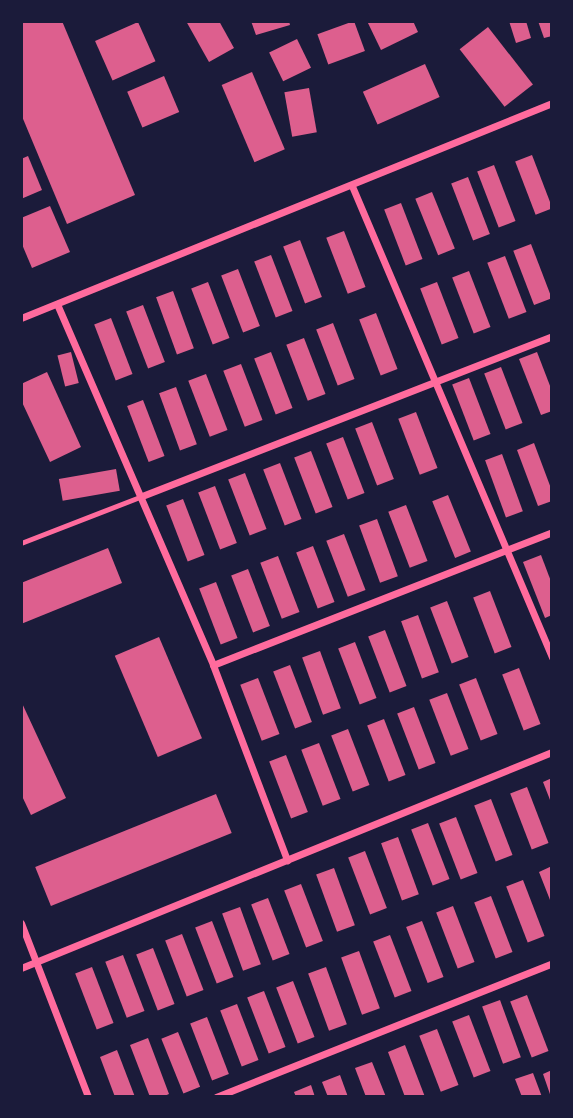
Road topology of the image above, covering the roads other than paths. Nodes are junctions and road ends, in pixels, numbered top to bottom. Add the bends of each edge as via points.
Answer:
1 (552, 103) edge
2 (352, 186) junction
3 (57, 303) junction
4 (21, 318) edge
5 (552, 336) edge
6 (435, 379) junction
7 (142, 496) junction
8 (552, 532) edge
9 (21, 543) edge
10 (507, 549) junction
11 (552, 657) edge
12 (213, 665) junction
13 (552, 752) edge
14 (287, 860) junction
15 (21, 923) edge
16 (36, 962) junction
17 (552, 963) edge
18 (21, 968) edge
19 (88, 1097) edge
20 (216, 1097) edge

1 - 2 street
2 - 3 street
2 - 6 street
3 - 4 street
3 - 7 street
5 - 6 street
6 - 7 street
6 - 10 street
7 - 9 lane
7 - 12 street
8 - 10 street
10 - 11 street
10 - 12 street
12 - 14 street
13 - 14 street
14 - 16 street
15 - 16 street
16 - 18 street
16 - 19 street
17 - 20 street

